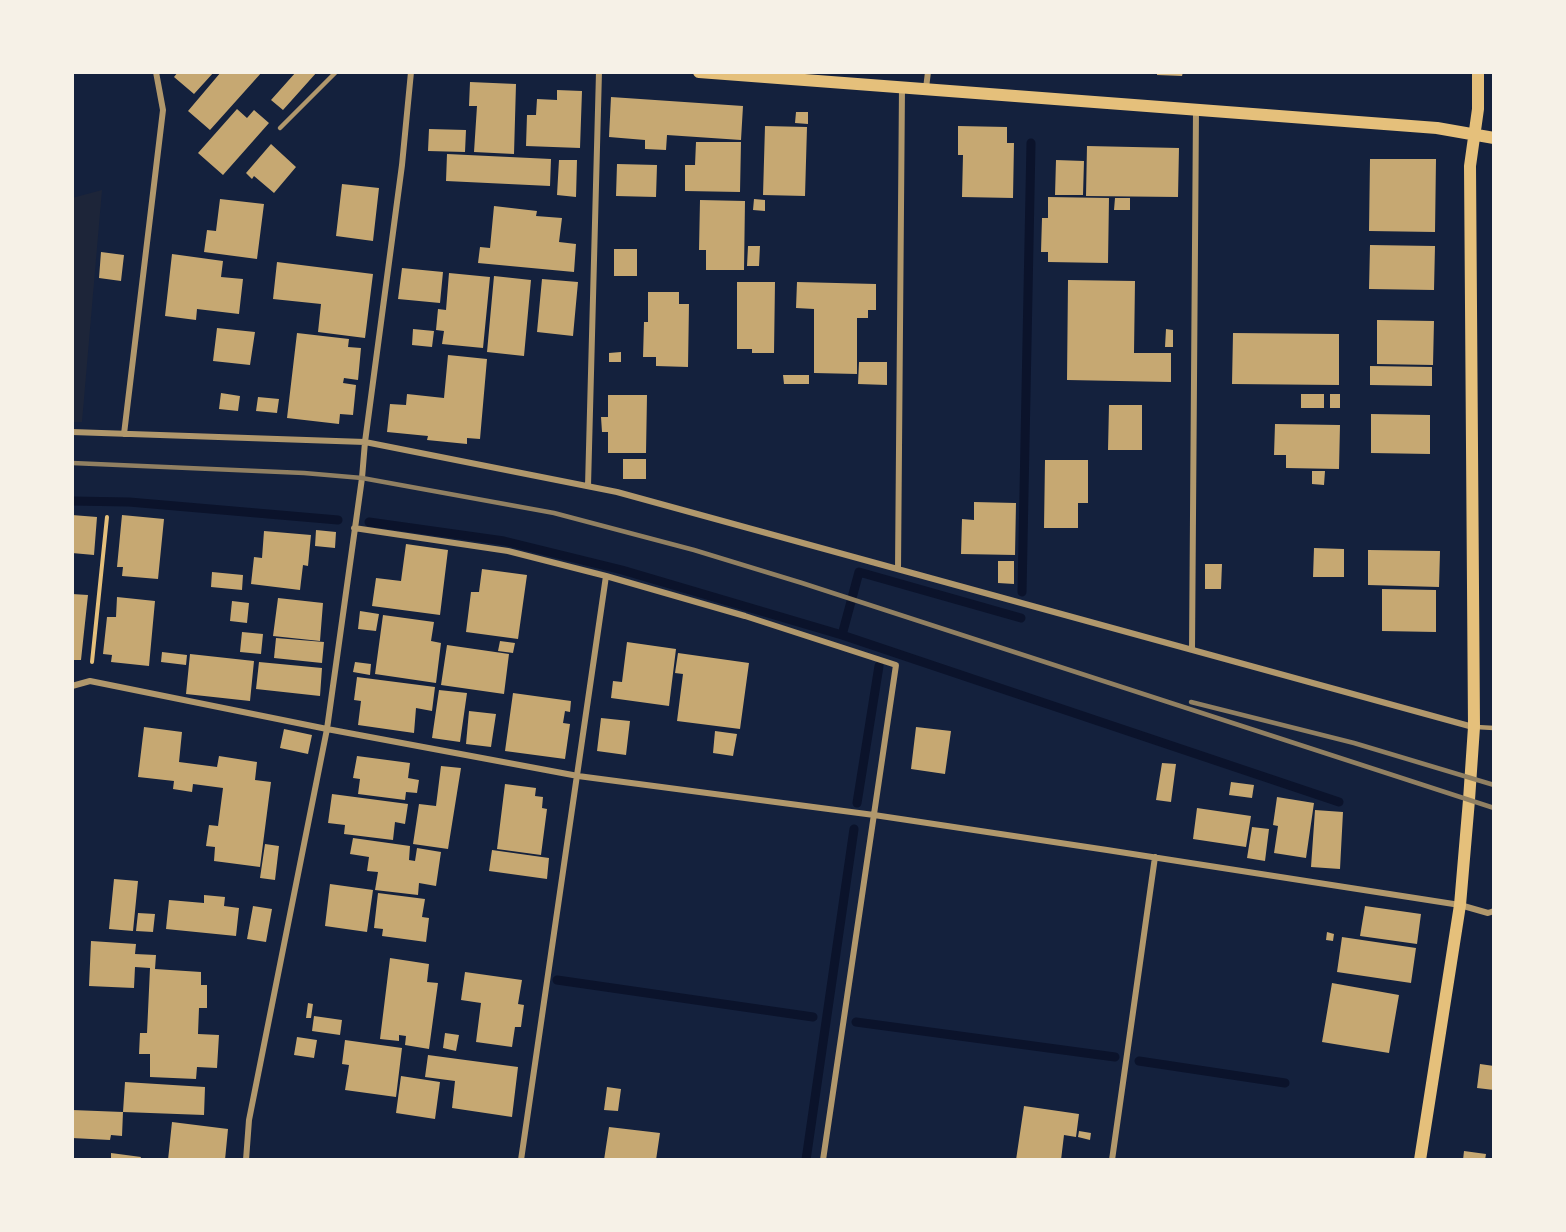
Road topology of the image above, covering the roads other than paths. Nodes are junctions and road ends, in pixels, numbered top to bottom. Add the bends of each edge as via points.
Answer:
1 (156, 72) edge
2 (336, 72) edge
3 (411, 72) edge
4 (599, 72) edge
5 (699, 72) edge
6 (928, 72) edge
7 (1478, 72) edge
8 (902, 86) junction
9 (926, 88) junction
10 (1196, 110) junction
11 (280, 128) dead end
12 (1475, 134) junction
13 (1494, 138) edge
14 (72, 432) edge
15 (124, 434) junction
16 (365, 442) junction
17 (588, 486) junction
18 (354, 528) junction
19 (898, 569) junction
20 (606, 576) junction
21 (1192, 650) junction
22 (72, 686) edge
23 (1474, 727) junction
24 (1494, 728) edge
25 (327, 729) junction
26 (578, 776) junction
27 (874, 815) junction
28 (1155, 857) junction
29 (1460, 905) junction
30 (1492, 913) edge
31 (246, 1160) edge
32 (521, 1160) edge
33 (823, 1160) edge
34 (1112, 1160) edge
35 (1420, 1160) edge

1 - 15 street via 163,110
2 - 11 lane
3 - 16 street
4 - 17 street
5 - 8 main road
6 - 9 street
7 - 12 main road
8 - 9 main road
8 - 19 street
9 - 10 main road
10 - 12 main road
10 - 21 street
12 - 13 main road
12 - 23 main road via 1470,166
14 - 15 street
15 - 16 street
16 - 17 street
16 - 18 street
17 - 19 street
18 - 20 street via 508,551
18 - 25 street
19 - 21 street
20 - 26 street
20 - 27 street via 896,665
21 - 23 street
22 - 25 street via 90,681
23 - 24 lane
23 - 29 main road
25 - 26 street
25 - 31 street via 249,1120
26 - 27 street
26 - 32 street
27 - 28 street
27 - 33 street
28 - 29 street
28 - 34 street
29 - 30 street
29 - 35 main road

